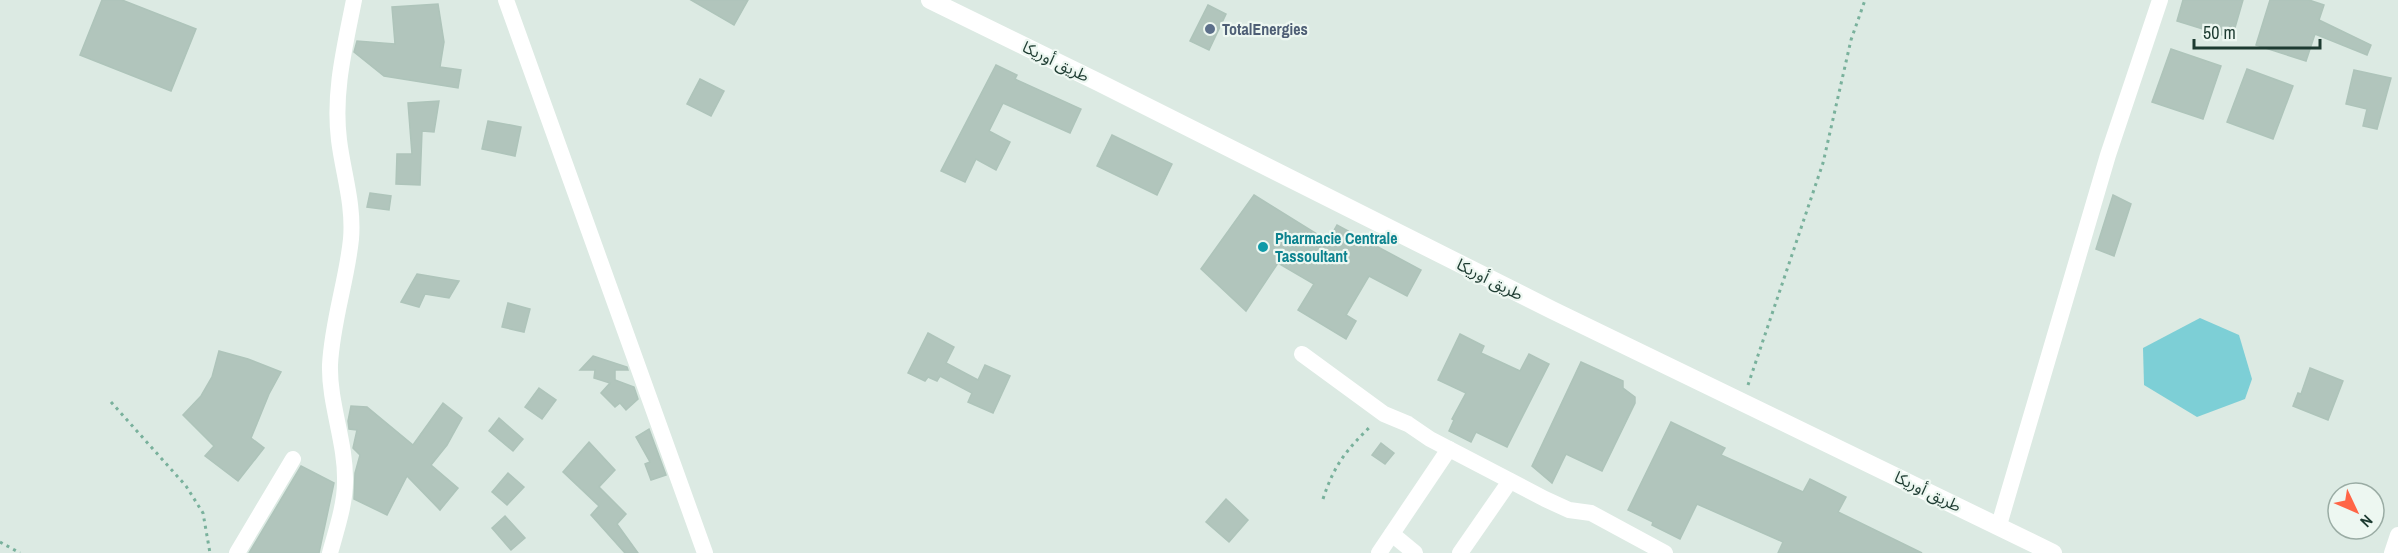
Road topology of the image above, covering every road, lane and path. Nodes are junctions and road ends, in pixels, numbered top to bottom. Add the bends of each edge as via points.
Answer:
1 (354, 0) edge
2 (506, 0) edge
3 (930, 0) edge
4 (1865, 0) edge
5 (2160, 0) edge
6 (1302, 354) dead end
7 (111, 402) dead end
8 (1742, 402) junction
9 (1384, 414) junction
10 (1449, 449) junction
11 (293, 459) dead end
12 (1510, 481) junction
13 (1323, 499) dead end
14 (2000, 525) junction
15 (1392, 534) junction
16 (2398, 535) edge
17 (0, 542) edge
18 (703, 552) edge
19 (20, 553) edge
20 (210, 553) edge
21 (237, 553) edge
22 (330, 553) edge
23 (1379, 553) edge
24 (1415, 553) edge
25 (1460, 553) edge
26 (1665, 553) edge
27 (2053, 553) edge
28 (2392, 553) edge

1 - 22 street via 338,84 339,139 352,214 330,365 345,482
2 - 18 street
3 - 8 street, طريق أوريكا
4 - 8 path via 1851,40 1823,163
5 - 14 street via 2108,155
6 - 9 street
7 - 20 path via 186,486 203,513
8 - 14 street, طريق أوريكا
9 - 10 street
9 - 13 path via 1339,460
10 - 12 street
10 - 15 street
11 - 21 street
12 - 25 street
12 - 26 street via 1569,510 1591,513
14 - 27 street, طريق أوريكا
15 - 23 street
15 - 24 street
16 - 28 street
17 - 19 path

